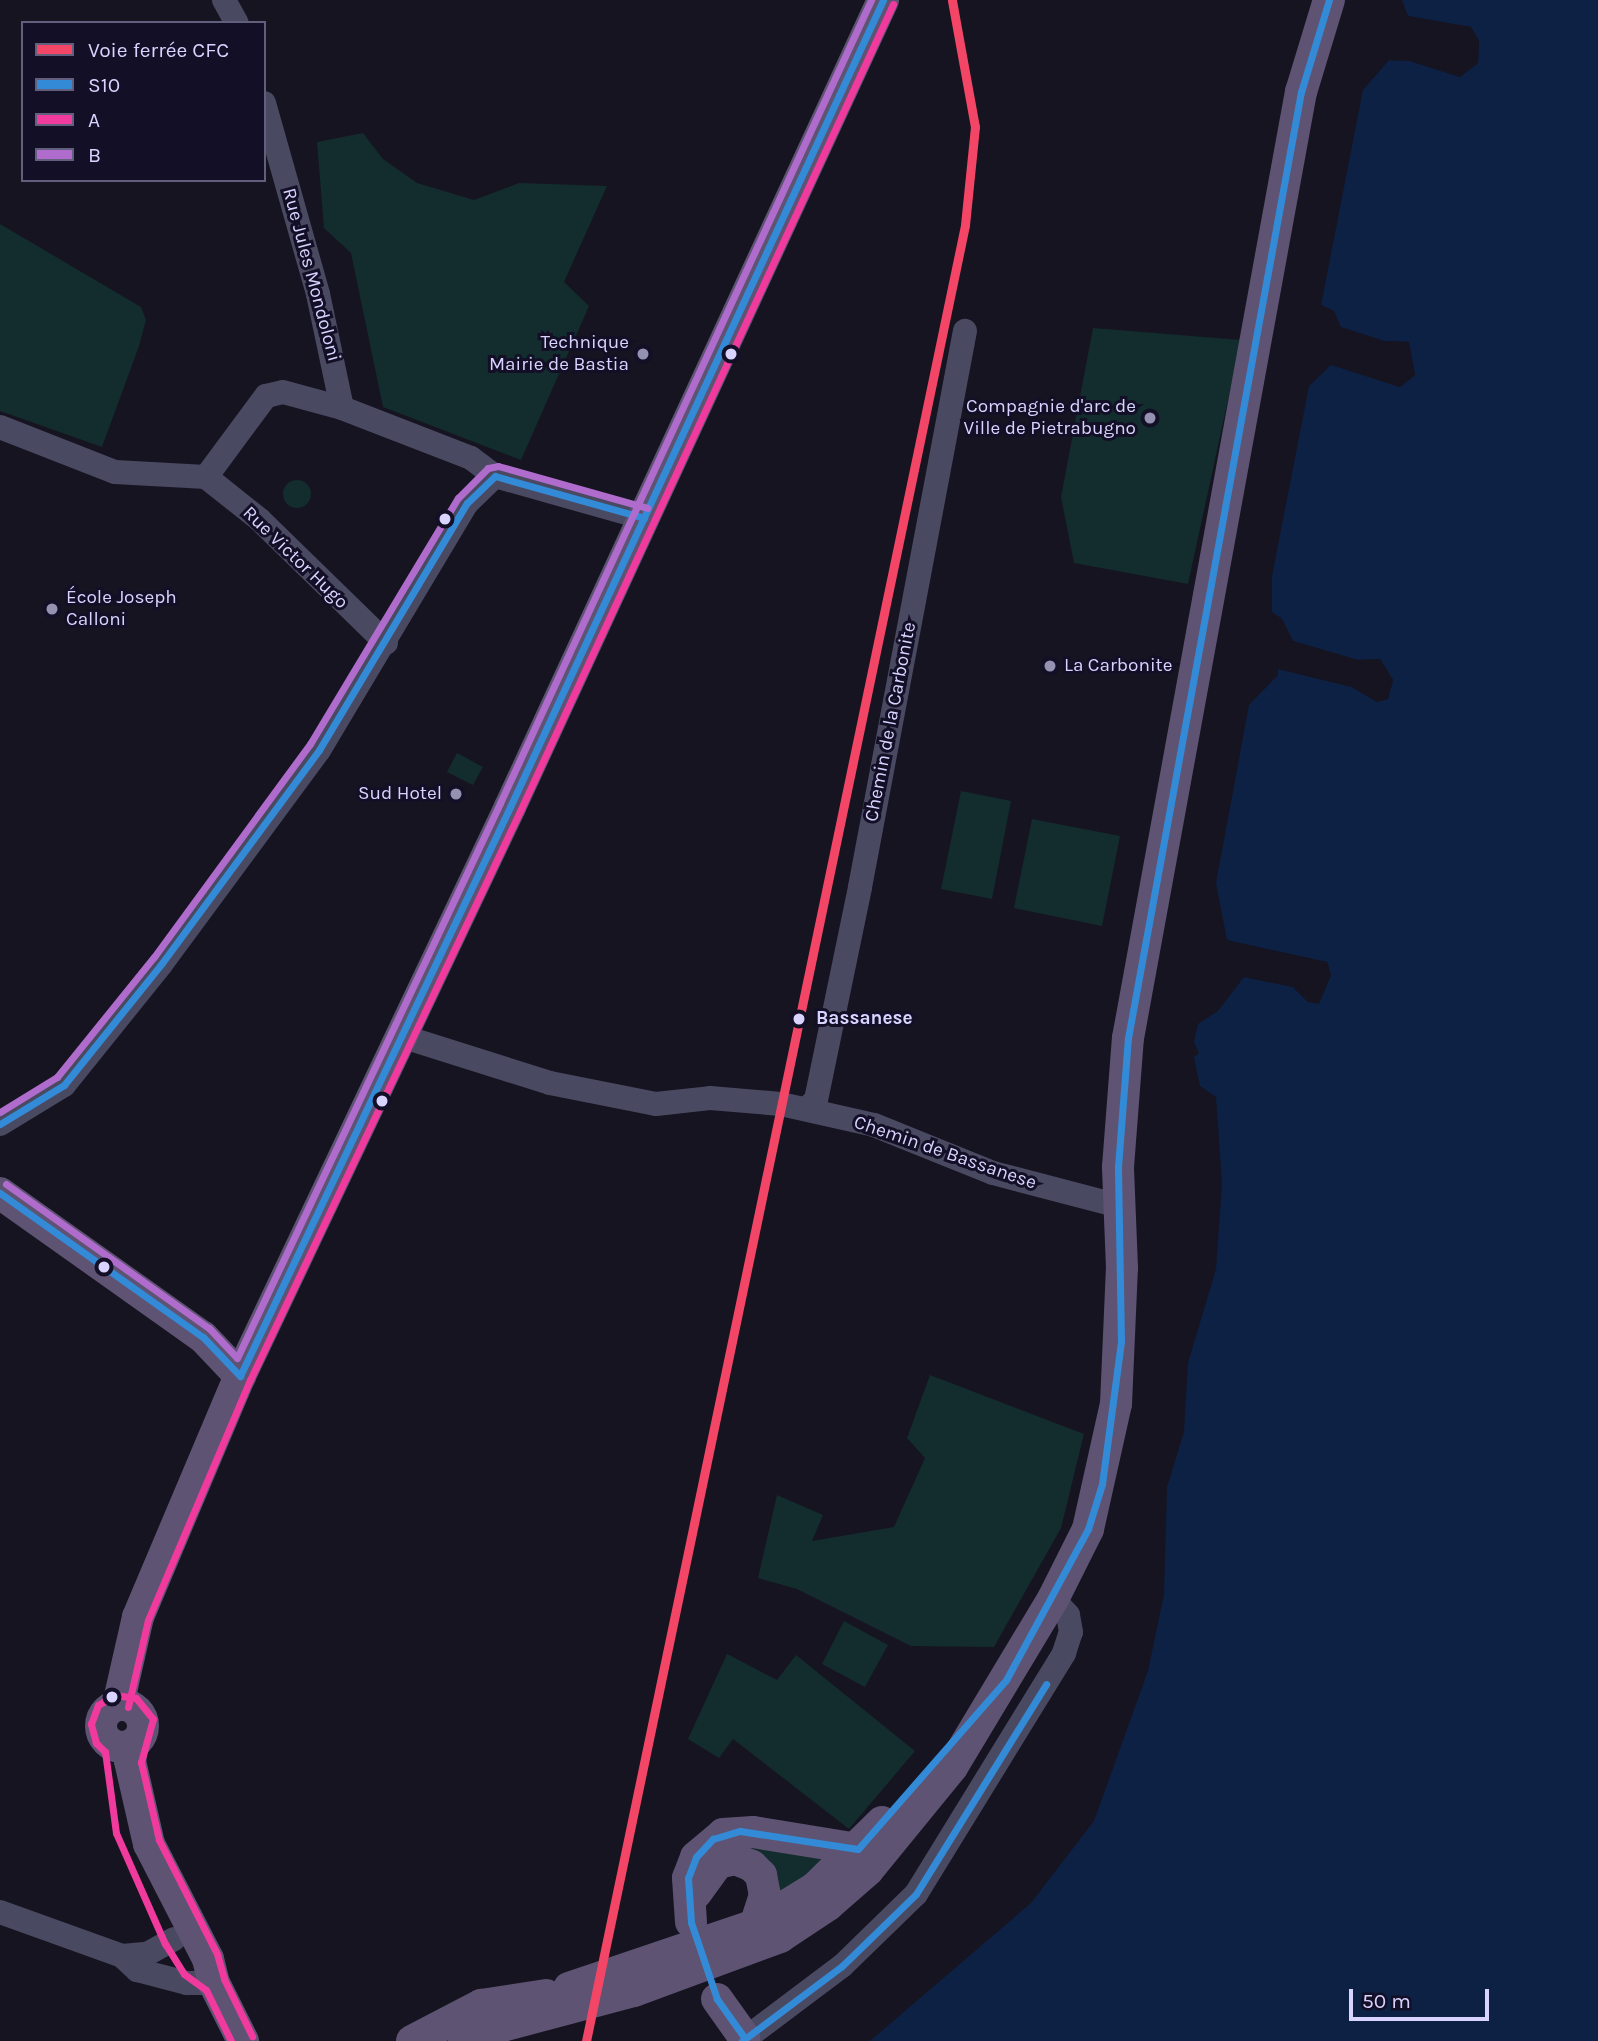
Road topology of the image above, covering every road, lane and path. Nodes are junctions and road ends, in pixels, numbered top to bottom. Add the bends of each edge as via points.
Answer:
1 (224, 0) edge
2 (883, 0) edge
3 (1329, 0) edge
4 (236, 21) edge
5 (266, 110) edge
6 (965, 331) dead end
7 (342, 408) junction
8 (0, 427) edge
9 (495, 475) junction
10 (206, 477) junction
11 (644, 518) junction
12 (387, 643) junction
13 (401, 1036) junction
14 (806, 1109) junction
15 (0, 1124) edge
16 (0, 1193) edge
17 (1120, 1206) junction
18 (203, 1337) junction
19 (257, 1341) junction
20 (240, 1376) junction
21 (1053, 1599) junction
22 (1006, 1680) junction
23 (124, 1745) junction
24 (858, 1849) junction
25 (0, 1912) edge
26 (755, 1925) junction
27 (164, 1945) junction
28 (121, 1956) junction
29 (158, 1975) junction
30 (633, 1980) junction
31 (214, 1983) junction
32 (717, 1999) dead end
33 (548, 2004) junction
34 (743, 2039) edge
35 (243, 2041) edge
36 (412, 2041) edge
37 (446, 2041) edge
38 (464, 2041) edge
39 (499, 2041) edge

1 - 4 street
2 - 11 main road
3 - 17 main road via 1301,92 1128,1038 1120,1114
5 - 7 street, Rue Jules Mondoloni via 317,294
6 - 14 street, Chemin de la Carbonite via 852,926 816,1100
7 - 9 street via 471,458
7 - 10 street via 283,392 266,396
8 - 10 street via 115,472
9 - 11 street
9 - 12 street via 467,503
10 - 12 street, Rue Victor Hugo via 260,520
11 - 13 main road
12 - 15 street via 319,750 93,1052 64,1085
13 - 14 street, Chemin de Bassanese via 550,1083 656,1104 710,1098
13 - 19 main road
14 - 17 street, Chemin de Bassanese via 874,1125 993,1173
16 - 18 main road
17 - 21 main road via 1121,1341 1111,1443 1088,1529
18 - 19 main road
18 - 20 main road
19 - 20 main road
20 - 23 main road via 138,1617 118,1705 106,1712 101,1724 105,1738
21 - 22 main road
21 - 34 street via 1068,1615 1071,1633 1064,1653 916,1894 842,1966
22 - 24 main road
22 - 30 main road via 952,1767 913,1817 868,1870 828,1905 780,1937
23 - 27 main road via 126,1830
23 - 31 main road via 149,1844 208,1959
24 - 26 main road via 815,1888
24 - 26 main road via 753,1832 723,1834 696,1857 688,1878 690,1916 708,1871 735,1859 757,1869 764,1884
25 - 28 street
26 - 30 main road
27 - 28 street
27 - 29 street
27 - 31 main road
28 - 29 street via 137,1970
29 - 31 street via 187,1983
30 - 33 main road
31 - 35 main road
32 - 34 main road
33 - 36 main road via 481,2005 437,2024
33 - 37 main road
33 - 38 main road
33 - 39 main road

